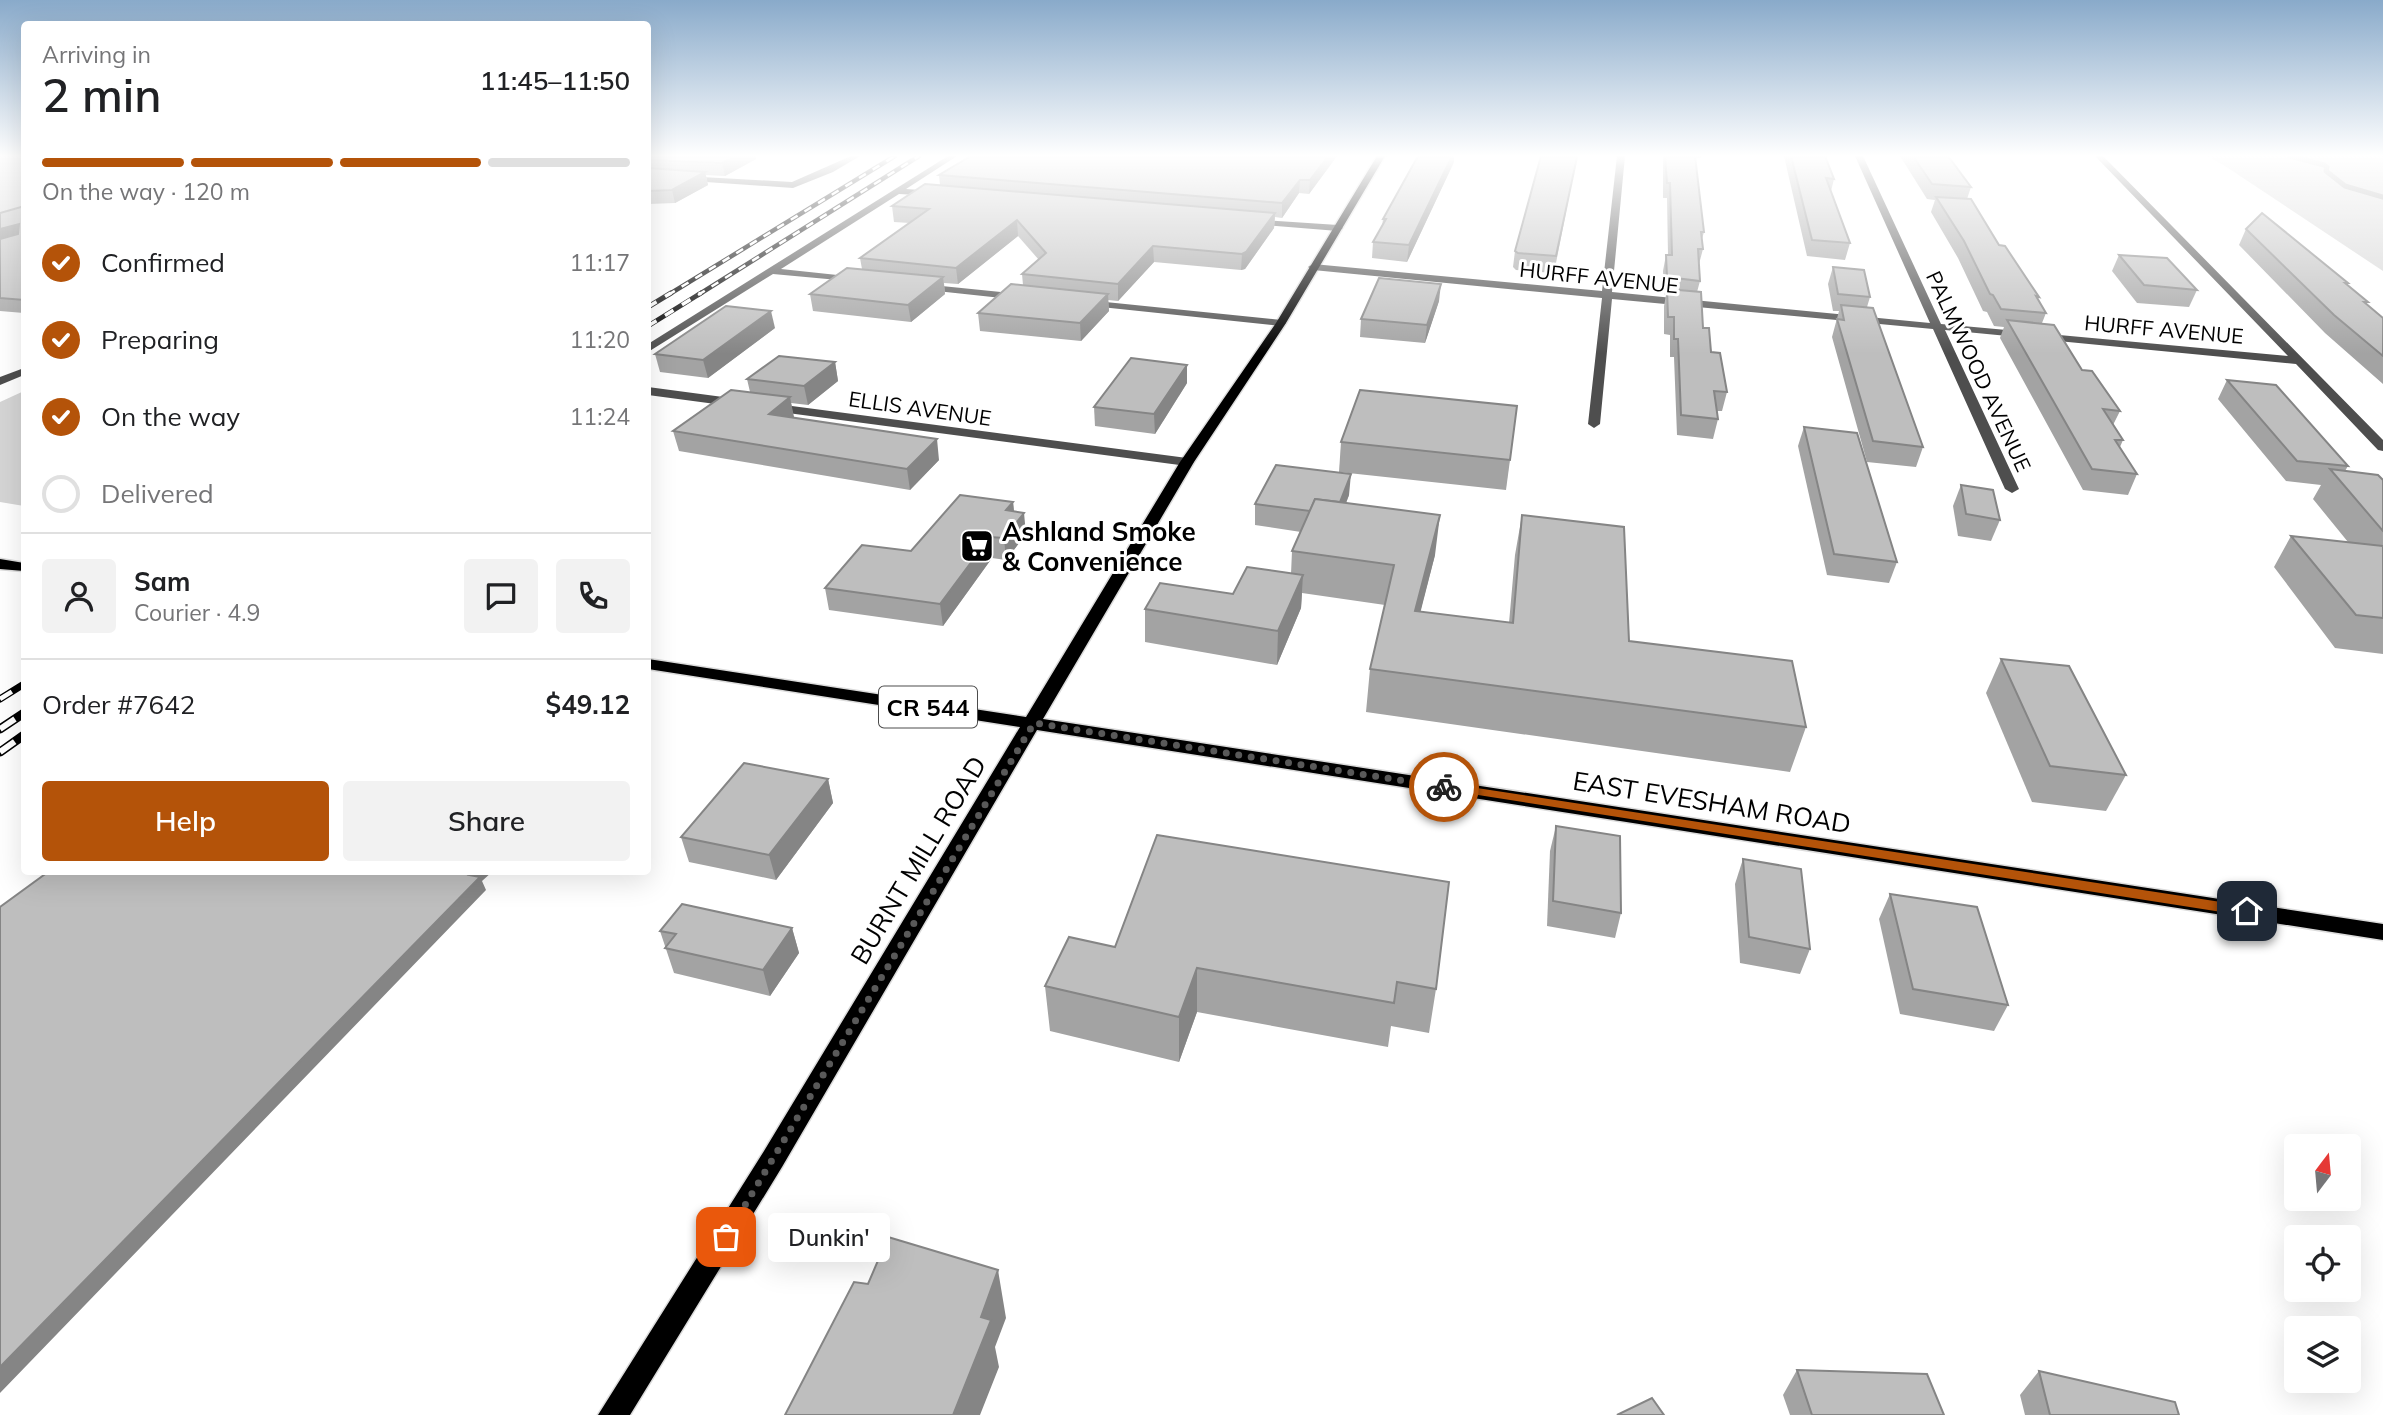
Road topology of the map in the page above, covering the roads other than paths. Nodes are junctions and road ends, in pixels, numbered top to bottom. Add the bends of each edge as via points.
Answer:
1 (847, 222) edge
2 (1266, 222) edge
3 (1342, 222) edge
4 (1615, 222) edge
5 (1890, 222) edge
6 (2164, 222) edge
7 (1338, 228) junction
8 (1313, 267) junction
9 (769, 271) junction
10 (866, 281) edge
11 (907, 285) edge
12 (1608, 297) junction
13 (1032, 298) edge
14 (1074, 302) edge
15 (1281, 323) junction
16 (1938, 327) junction
17 (651, 347) edge
18 (2300, 361) junction
19 (21, 372) edge
20 (0, 381) edge
21 (651, 391) edge
22 (1594, 424) dead end
23 (2383, 447) edge
24 (1188, 463) junction
25 (2012, 489) dead end
26 (0, 564) edge
27 (21, 568) edge
28 (651, 664) edge
29 (1034, 723) junction
30 (2383, 932) edge
31 (614, 1415) edge

1 - 9 street
2 - 7 street
3 - 7 main road, BURNT MILL ROAD
4 - 12 street
5 - 16 street, PALMWOOD AVENUE
6 - 18 street
7 - 8 main road, BURNT MILL ROAD
8 - 12 street, HURFF AVENUE
8 - 15 main road, BURNT MILL ROAD
9 - 10 street
9 - 17 street
11 - 13 street
12 - 16 street, HURFF AVENUE
12 - 22 street
14 - 15 street
15 - 24 main road, BURNT MILL ROAD
16 - 18 street, HURFF AVENUE
16 - 25 street, PALMWOOD AVENUE
18 - 23 street
19 - 20 street
21 - 24 street, ELLIS AVENUE
24 - 29 main road, BURNT MILL ROAD
26 - 27 main road
28 - 29 main road, CR 544
29 - 30 main road, EAST EVESHAM ROAD / CR 544
29 - 31 main road, BURNT MILL ROAD

